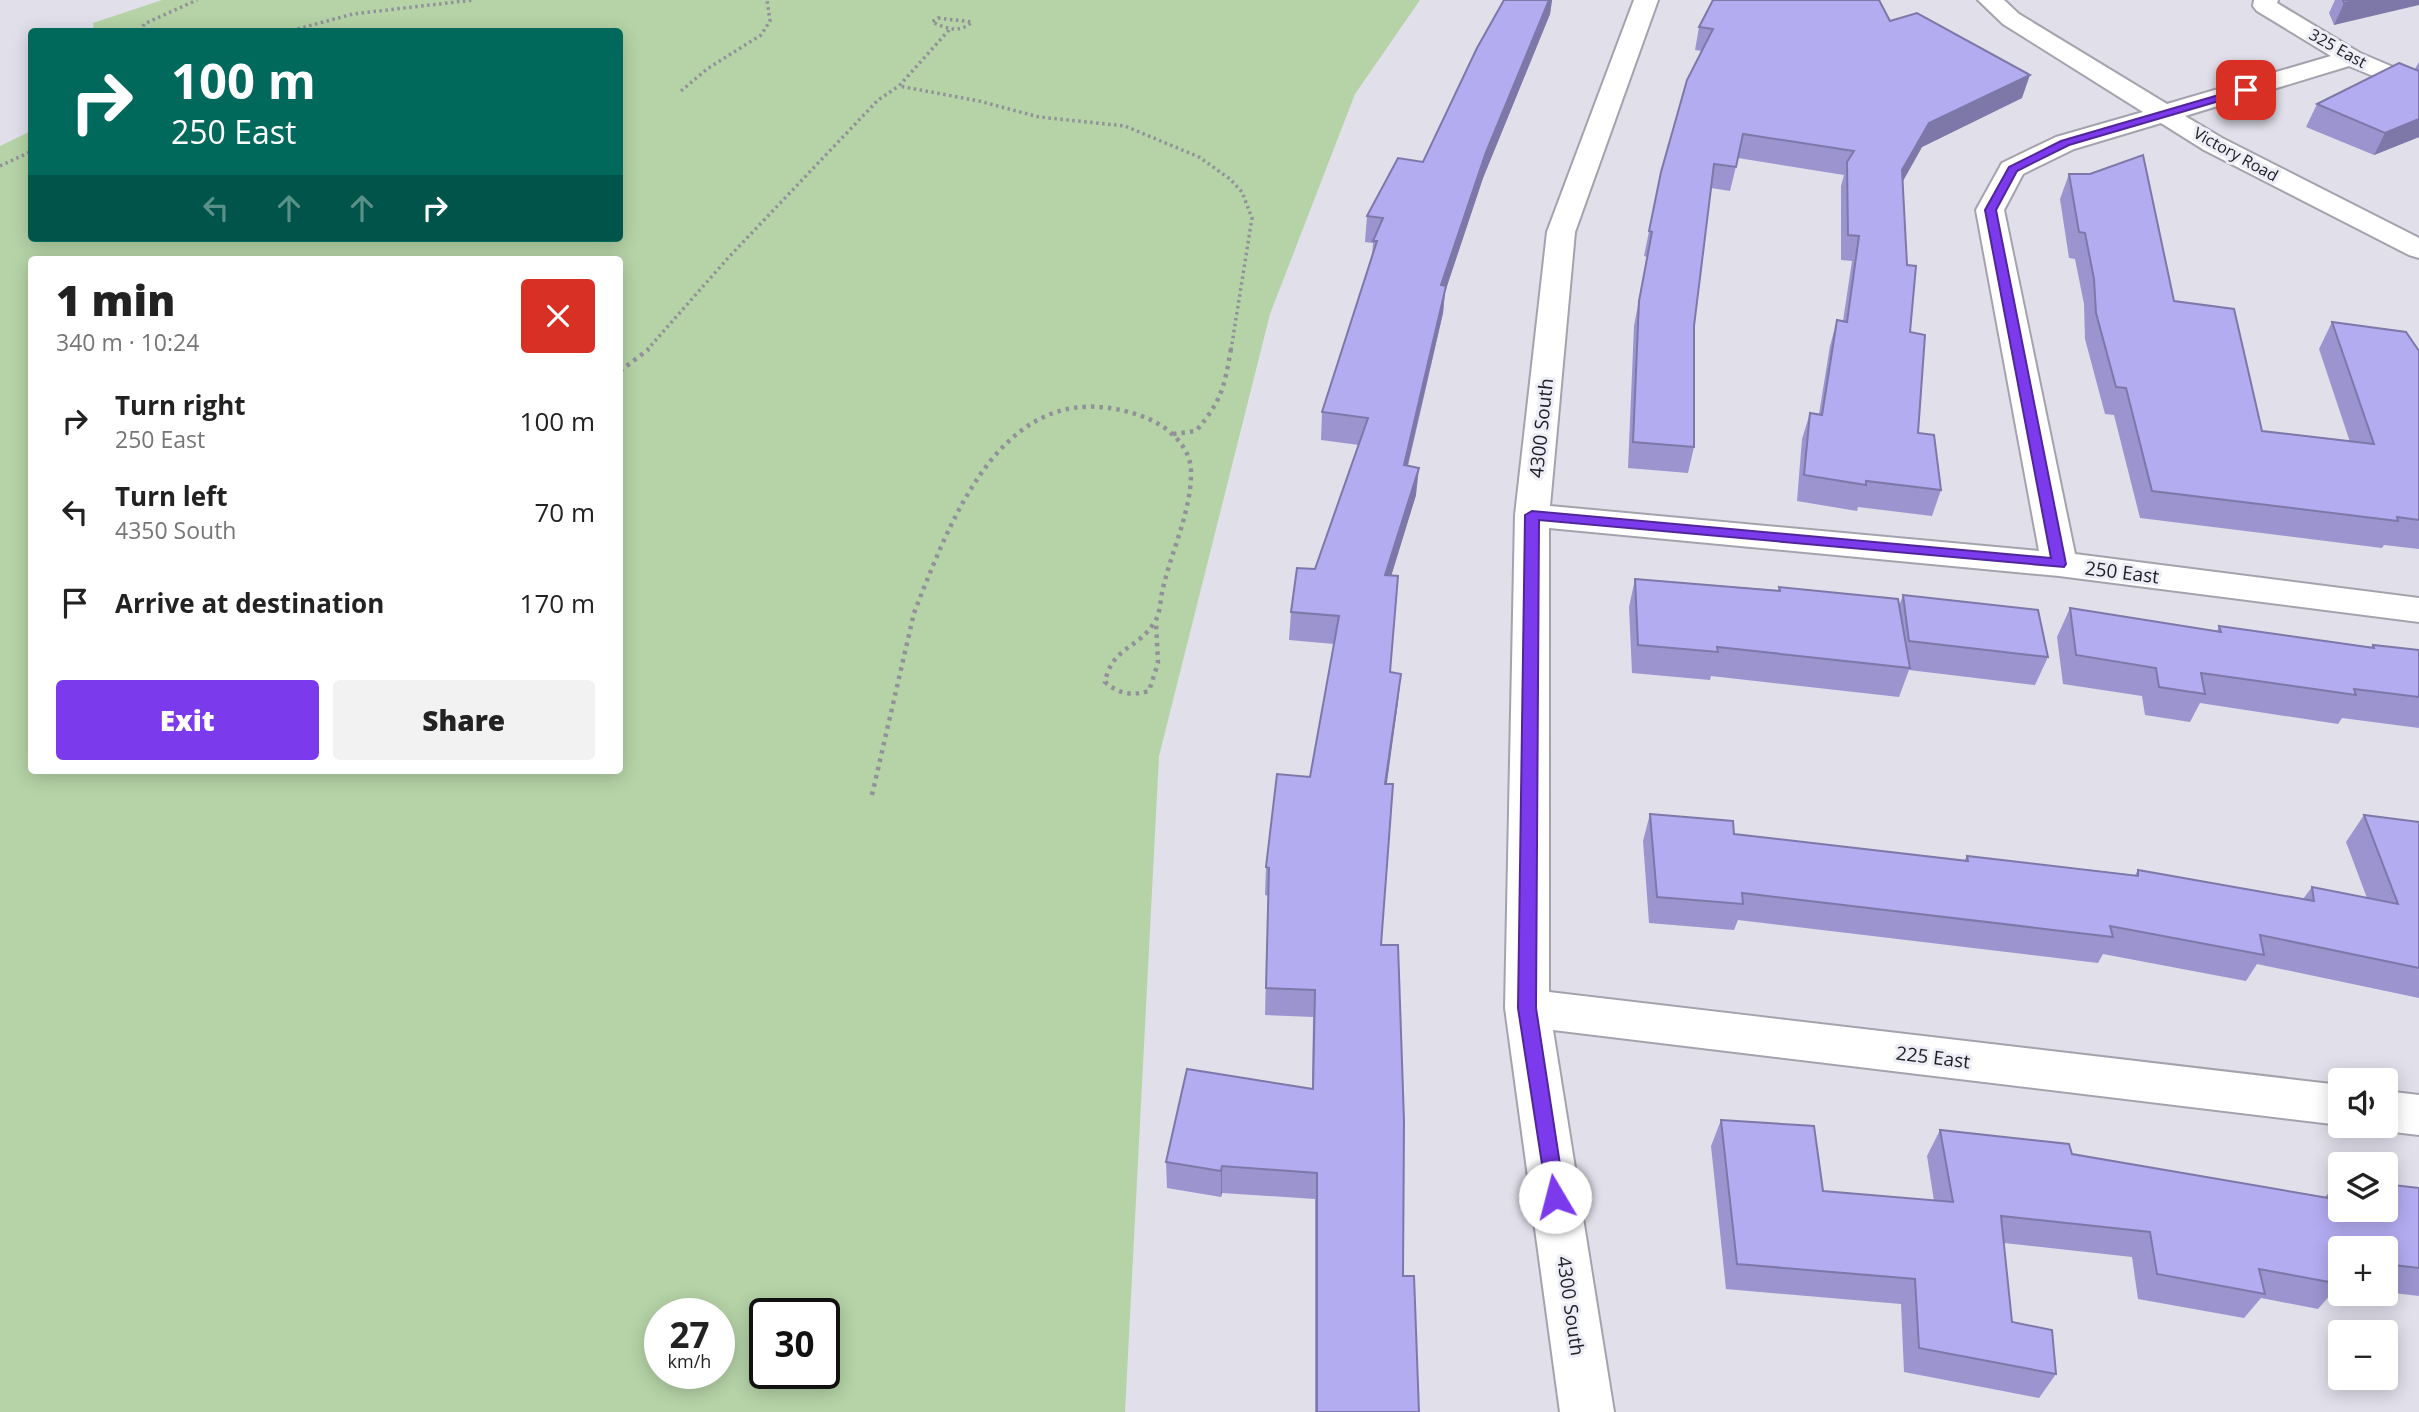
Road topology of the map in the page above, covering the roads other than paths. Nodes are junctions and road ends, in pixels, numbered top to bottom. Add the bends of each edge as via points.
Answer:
1 (1646, 0) edge
2 (1990, 0) edge
3 (2266, 0) edge
4 (2351, 58) junction
5 (2419, 87) edge
6 (2168, 114) junction
7 (2419, 249) edge
8 (1532, 515) junction
9 (2059, 564) junction
10 (2419, 610) edge
11 (1527, 1008) junction
12 (2328, 1104) edge
13 (2398, 1113) edge
14 (2419, 1115) edge
15 (1587, 1412) edge

1 - 8 street, 4300 South via 1561,232
2 - 6 street, Victory Road via 2011,19
3 - 4 street, 325 East via 2265,6
4 - 5 street, 325 East
4 - 6 street
6 - 7 street, Victory Road via 2213,144
6 - 9 street via 2065,143 2012,169 1990,210
8 - 9 street, 250 East
8 - 11 street, 4300 South
9 - 10 street, 250 East
11 - 12 street, 225 East
11 - 15 street, 4300 South
13 - 14 street

